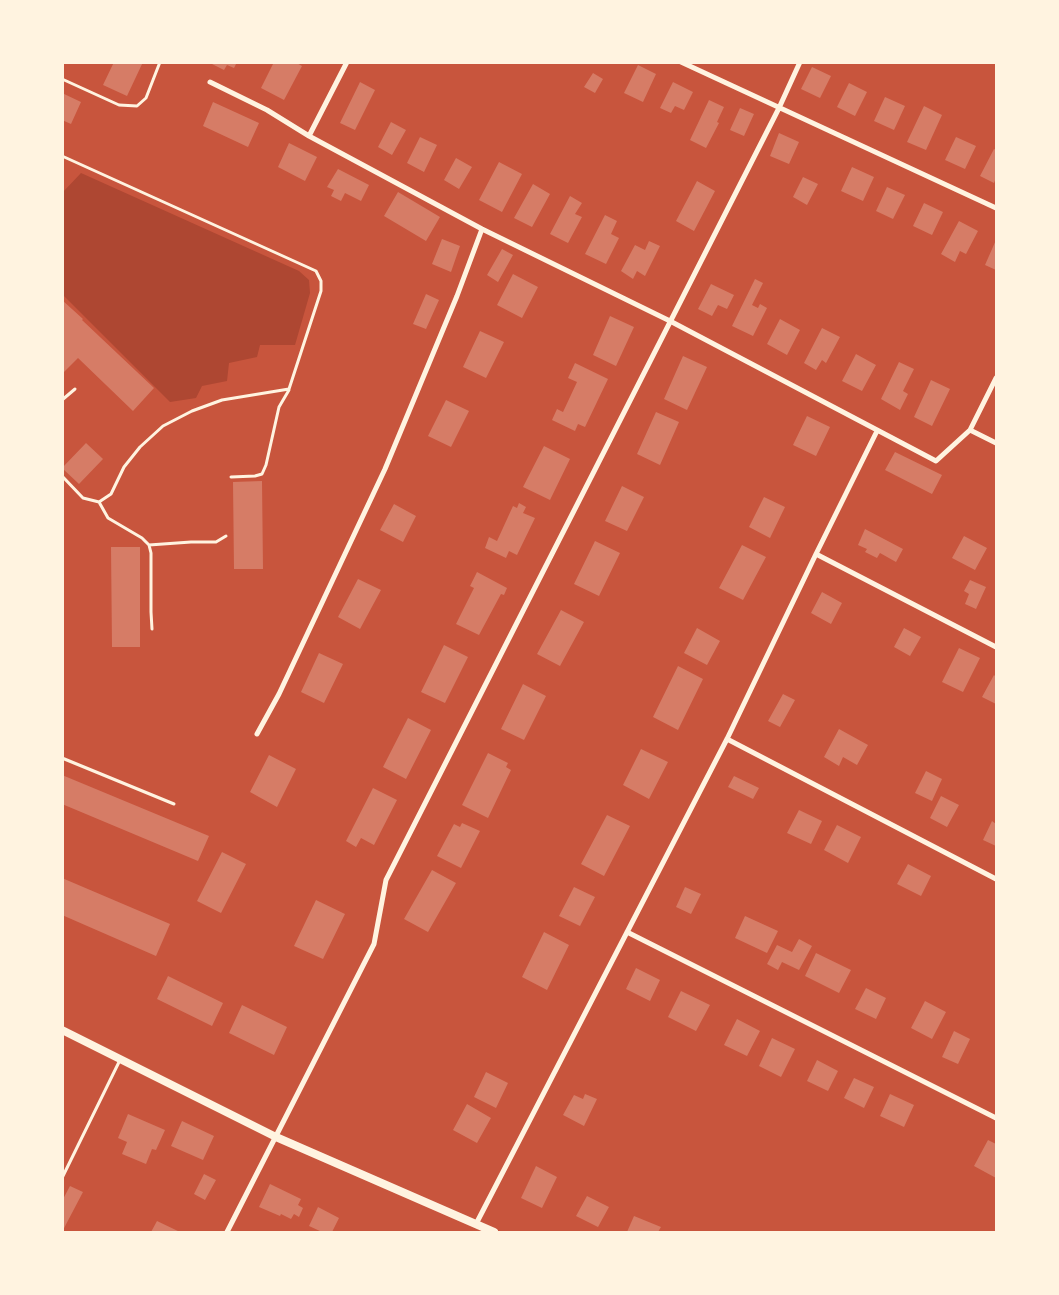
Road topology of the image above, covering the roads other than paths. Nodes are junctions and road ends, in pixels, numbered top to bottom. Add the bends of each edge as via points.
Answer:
1 (160, 62) edge
2 (346, 62) edge
3 (682, 62) edge
4 (800, 62) edge
5 (62, 79) edge
6 (210, 82) dead end
7 (779, 108) junction
8 (309, 136) junction
9 (62, 156) edge
10 (996, 208) edge
11 (482, 229) junction
12 (670, 321) junction
13 (996, 378) edge
14 (75, 389) dead end
15 (289, 390) junction
16 (62, 400) edge
17 (970, 430) junction
18 (877, 431) junction
19 (996, 443) edge
20 (62, 476) edge
21 (231, 477) dead end
22 (99, 502) junction
23 (226, 536) dead end
24 (149, 545) junction
25 (816, 554) junction
26 (152, 629) dead end
27 (996, 647) edge
28 (257, 734) dead end
29 (727, 739) junction
30 (62, 758) edge
31 (174, 804) dead end
32 (996, 879) edge
33 (627, 932) junction
34 (62, 1030) edge
35 (121, 1059) junction
36 (996, 1118) edge
37 (276, 1137) junction
38 (62, 1178) edge
39 (476, 1224) junction
40 (227, 1232) edge
41 (494, 1232) edge

1 - 5 lane via 146,98 137,106 119,105
2 - 8 street
3 - 7 street
4 - 7 street
6 - 8 street via 267,110
7 - 10 street
7 - 12 street
8 - 11 street
9 - 15 lane via 316,271 321,280 321,291
11 - 12 street
11 - 28 street via 385,469
12 - 18 street
12 - 37 street via 386,880 374,944
13 - 17 street
14 - 16 lane
15 - 21 lane via 279,407 262,474
15 - 22 lane via 222,400 163,426 140,447 124,467 111,494
17 - 18 street via 936,461
17 - 19 street
18 - 25 street
20 - 22 lane via 83,498
22 - 24 lane via 108,518
23 - 24 lane via 216,542
24 - 26 lane
25 - 27 street
25 - 29 street
29 - 32 street
29 - 33 street
30 - 31 lane
33 - 36 street
33 - 39 street
34 - 35 street
35 - 37 street
35 - 38 lane
37 - 39 street
37 - 40 street
39 - 41 street

